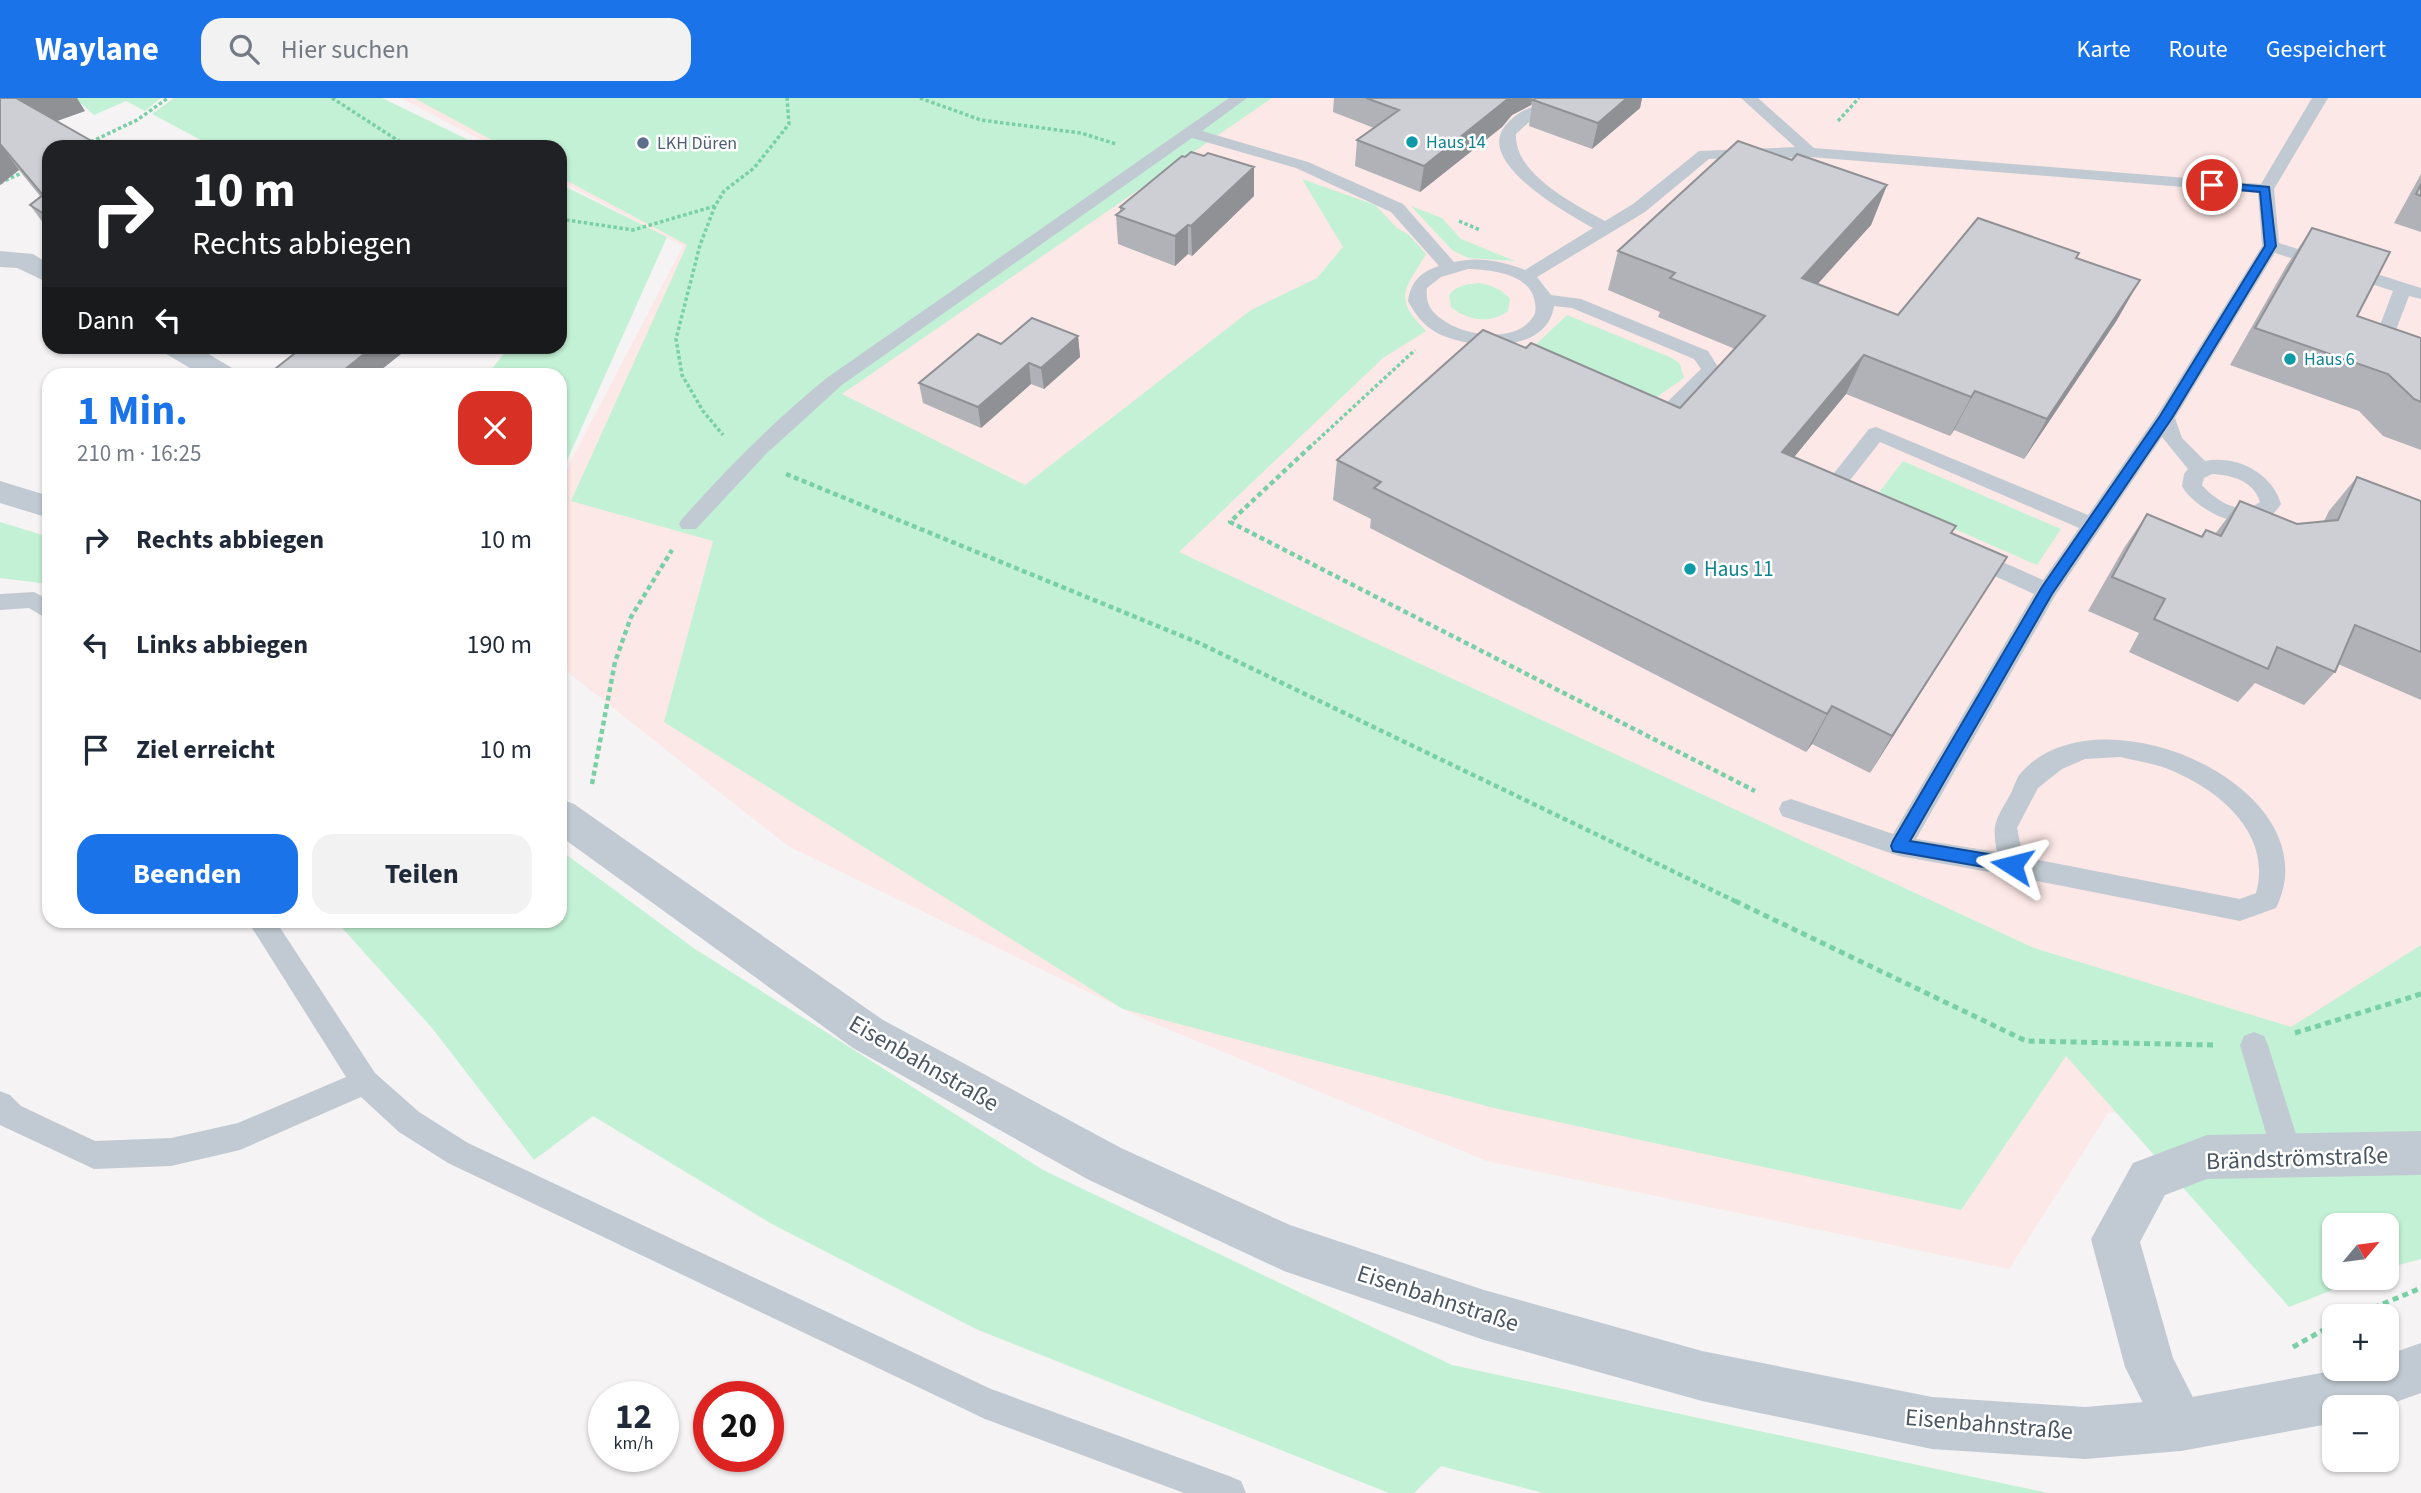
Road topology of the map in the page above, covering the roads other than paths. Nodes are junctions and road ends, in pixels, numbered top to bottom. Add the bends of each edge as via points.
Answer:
1 (1238, 98) edge
2 (1749, 98) edge
3 (2320, 98) edge
4 (1532, 112) dead end
5 (1191, 133) junction
6 (1810, 152) junction
7 (2266, 189) junction
8 (1605, 228) junction
9 (2271, 246) junction
10 (0, 259) edge
11 (1449, 267) junction
12 (42, 271) edge
13 (1525, 276) junction
14 (2412, 291) edge
15 (1546, 300) junction
16 (187, 354) edge
17 (211, 368) edge
18 (2421, 368) edge
19 (1628, 406) edge
20 (2165, 418) junction
21 (2201, 469) dead end
22 (0, 492) edge
23 (1854, 503) edge
24 (42, 506) edge
25 (689, 524) road end
26 (2090, 524) junction
27 (1950, 547) edge
28 (2047, 591) junction
29 (0, 602) edge
30 (42, 606) edge
31 (1791, 809) road end
32 (573, 824) edge
33 (1899, 846) junction
34 (2012, 865) junction
35 (265, 928) edge
36 (2254, 1045) road end
37 (365, 1082) junction
38 (0, 1104) edge
39 (2421, 1153) edge
40 (2288, 1157) junction
41 (2421, 1368) edge
42 (2181, 1424) junction
43 (1229, 1493) edge

1 - 5 lane
2 - 6 lane
3 - 7 lane
4 - 8 lane via 1508,134 1514,161 1552,198
5 - 11 lane via 1302,165 1397,208
5 - 25 lane via 835,381 747,458
6 - 7 lane
6 - 8 lane via 1705,153 1639,208
7 - 9 lane
8 - 13 lane
9 - 14 lane
9 - 20 lane
10 - 12 street via 23,260
11 - 13 lane via 1488,265
11 - 15 lane via 1422,282 1416,293 1417,305 1438,328 1458,336 1508,347 1538,325 1546,313
13 - 15 lane
14 - 18 lane via 2378,354
15 - 19 lane via 1575,303 1701,355 1711,370 1664,416
16 - 17 street
20 - 21 lane via 2167,431
20 - 26 lane
22 - 24 street
23 - 26 lane via 1830,492 1876,433
26 - 28 lane
27 - 28 lane
28 - 33 lane
29 - 30 lane via 34,600
31 - 33 lane
32 - 42 street, Eisenbahnstraße via 868,1034 1105,1164 1284,1247 1484,1315 1702,1376 1932,1423 2085,1433
33 - 34 lane
34 - 34 lane via 2240,910 2267,900 2274,875 2263,828 2232,794 2170,760 2120,748 2083,750 2053,762 2029,780 2005,828
35 - 37 lane
36 - 40 lane
37 - 38 lane via 240,1136 171,1152 94,1155 11,1116
37 - 43 lane via 409,1122 457,1153 985,1403
39 - 40 street, Brändströmstraße
40 - 42 street, Brändströmstraße via 2207,1157 2149,1179 2115,1239 2150,1367
41 - 42 street, Eisenbahnstraße via 2342,1395

